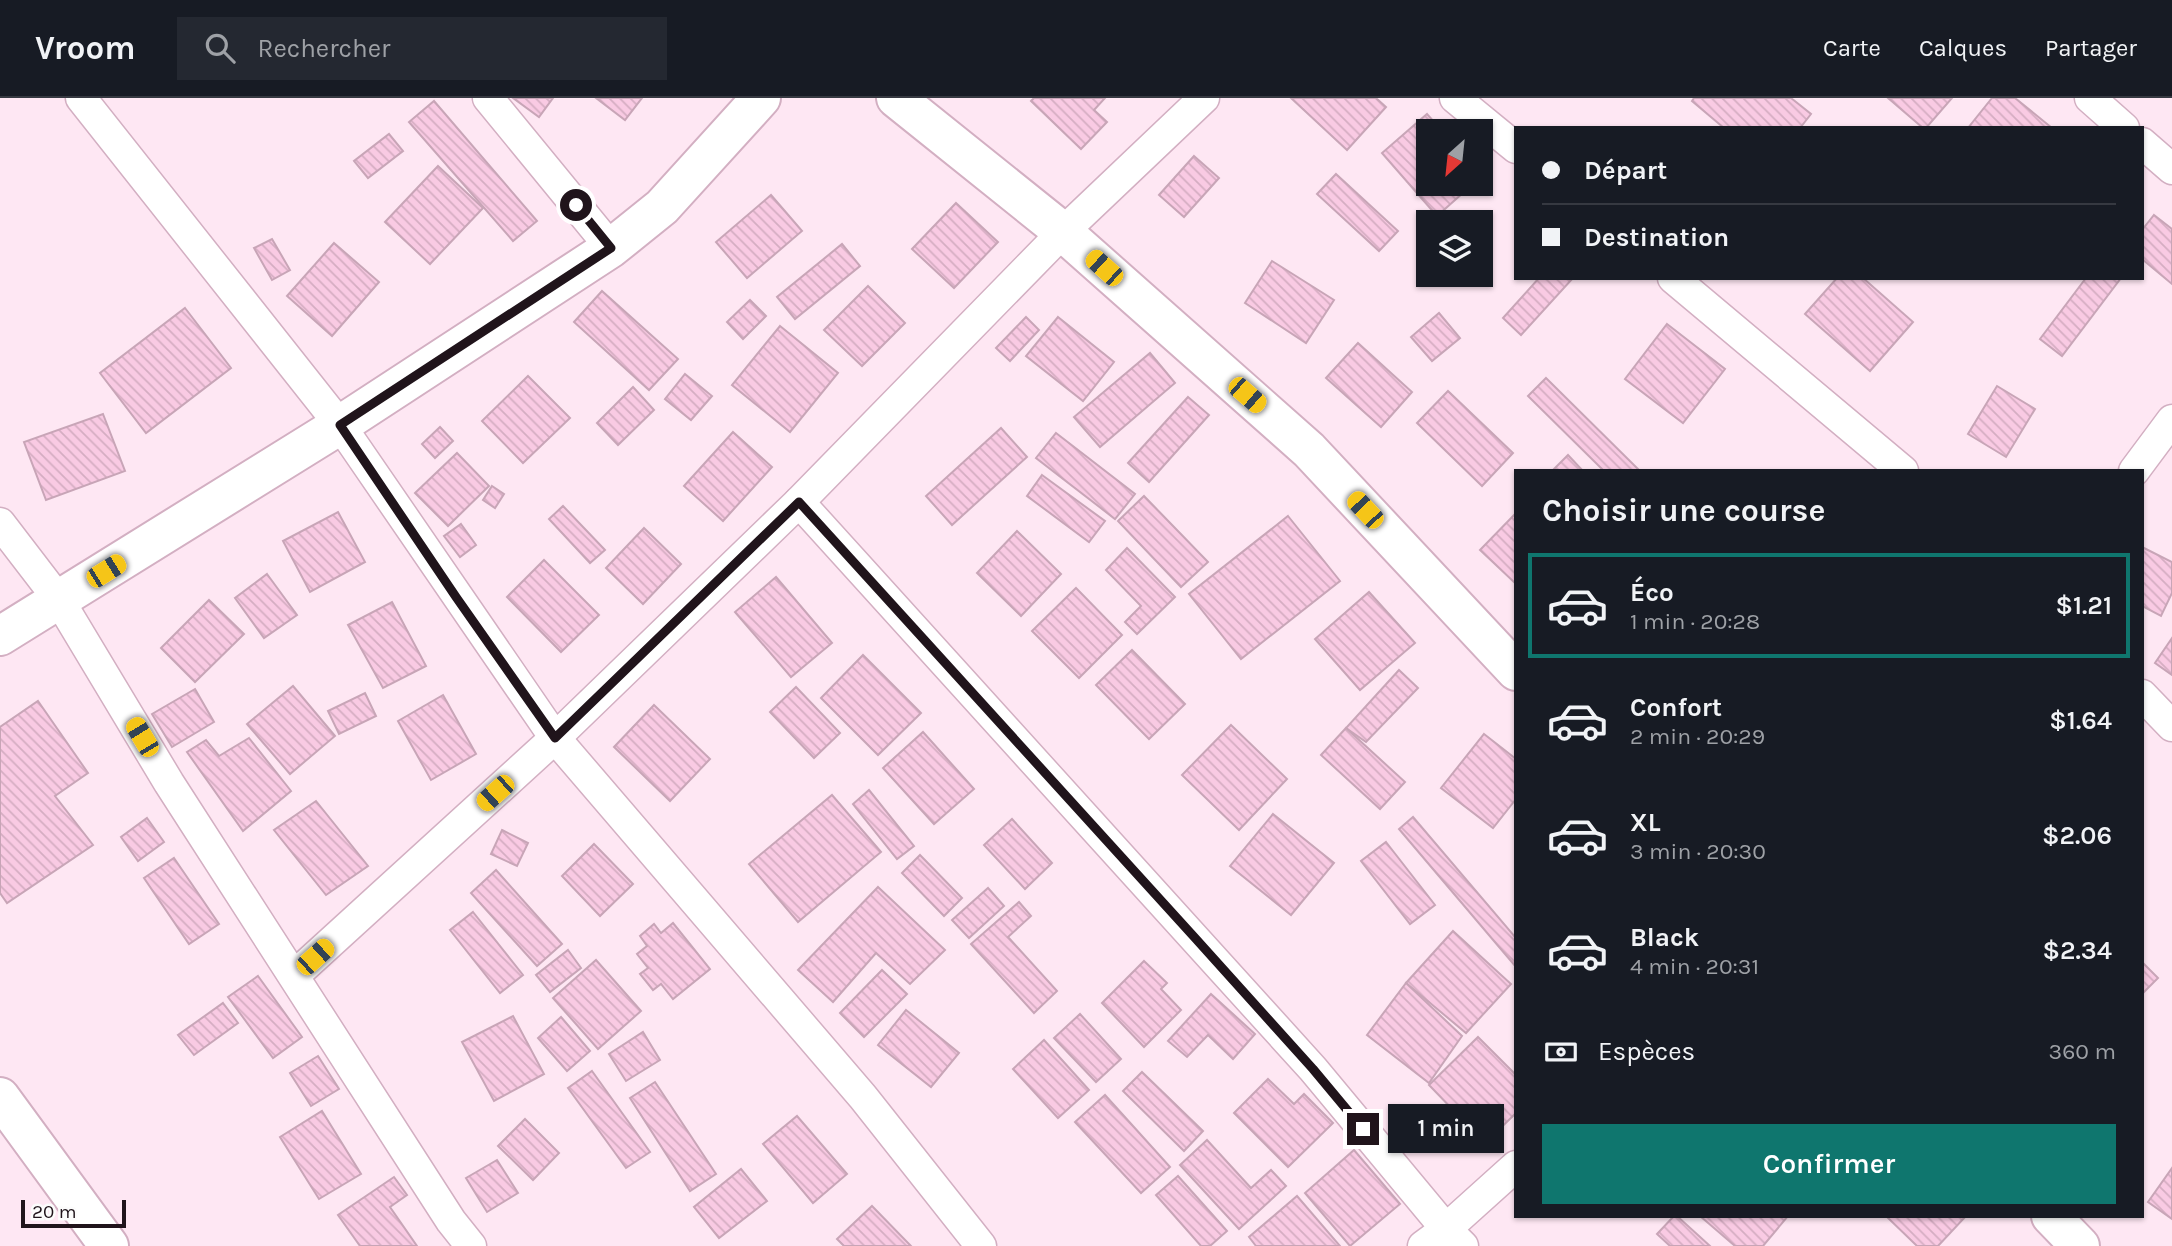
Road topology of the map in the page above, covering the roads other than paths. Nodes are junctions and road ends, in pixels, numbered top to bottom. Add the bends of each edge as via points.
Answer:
1 (81, 98) edge
2 (488, 98) edge
3 (761, 98) edge
4 (896, 98) edge
5 (1204, 98) edge
6 (1455, 98) edge
7 (2091, 98) edge
8 (2122, 126) edge
9 (2144, 145) edge
10 (1514, 146) edge
11 (2172, 169) edge
12 (1063, 232) junction
13 (611, 248) junction
14 (1675, 280) edge
15 (2172, 420) edge
16 (340, 425) junction
17 (1901, 469) edge
18 (2135, 469) edge
19 (799, 502) junction
20 (0, 523) edge
21 (59, 600) junction
22 (0, 636) edge
23 (1514, 669) edge
24 (2144, 697) edge
25 (2172, 726) edge
26 (555, 738) junction
27 (295, 975) junction
28 (0, 1097) edge
29 (1514, 1168) edge
30 (2052, 1218) edge
31 (1444, 1240) edge
32 (110, 1246) edge
33 (471, 1246) edge
34 (981, 1246) edge
35 (2080, 1246) edge

1 - 16 street
2 - 13 street
3 - 13 street via 662,207
4 - 12 street
5 - 12 street
6 - 10 street
7 - 8 street
9 - 11 street
12 - 19 street
12 - 23 street via 1309,450
13 - 16 street
14 - 17 street
15 - 18 street
16 - 21 street
16 - 26 street
19 - 26 street
19 - 31 street via 1313,1069
20 - 21 street
21 - 22 street
21 - 27 street via 169,783
24 - 25 street
26 - 27 street
26 - 34 street via 863,1097
27 - 33 street
28 - 32 street
29 - 31 street
30 - 35 street

